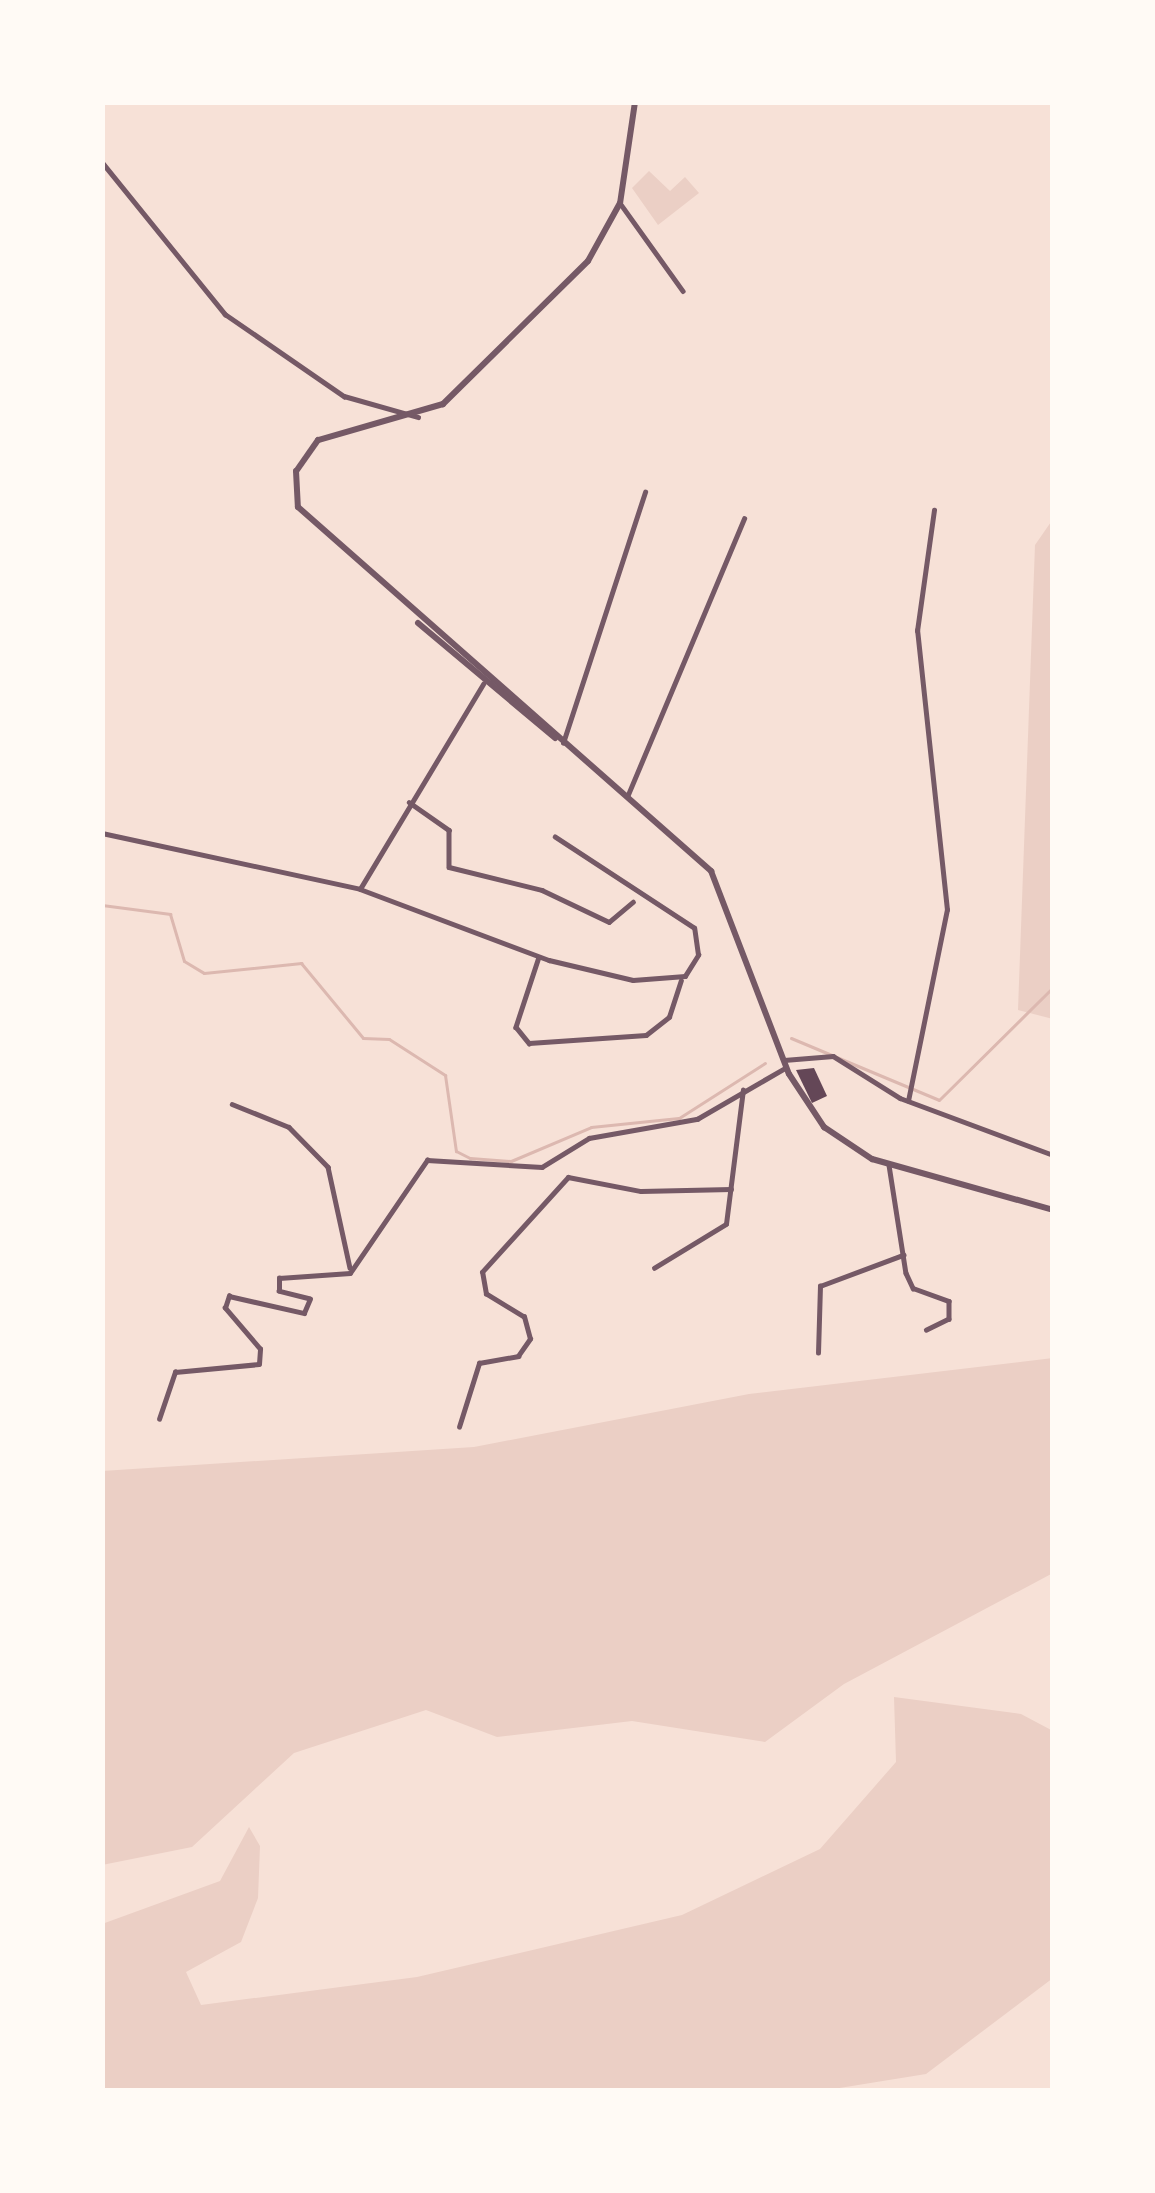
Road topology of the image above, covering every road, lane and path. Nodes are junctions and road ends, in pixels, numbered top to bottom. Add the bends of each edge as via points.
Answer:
1 (635, 102) edge
2 (102, 162) edge
3 (620, 202) junction
4 (683, 291) dead end
5 (418, 416) junction
6 (645, 492) dead end
7 (934, 510) dead end
8 (744, 519) dead end
9 (390, 595) junction
10 (483, 672) junction
11 (483, 684) junction
12 (524, 705) junction
13 (563, 743) junction
14 (627, 797) junction
15 (409, 802) junction
16 (102, 833) edge
17 (555, 837) dead end
18 (360, 889) junction
19 (634, 902) dead end
20 (539, 957) junction
21 (681, 978) junction
22 (785, 1064) junction
23 (743, 1090) junction
24 (909, 1096) junction
25 (232, 1104) dead end
26 (1053, 1155) edge
27 (889, 1165) junction
28 (731, 1189) junction
29 (1053, 1210) edge
30 (903, 1256) junction
31 (654, 1268) dead end
32 (350, 1273) junction
33 (926, 1330) dead end
34 (818, 1353) dead end
35 (159, 1419) dead end
36 (459, 1427) dead end

1 - 3 street
2 - 5 street via 225,314 344,396
3 - 4 street
3 - 5 street via 567,284 474,379
5 - 9 street via 318,440 294,483 305,519
6 - 13 street
7 - 24 street via 917,631 947,910
8 - 14 street
9 - 10 street
9 - 11 street
10 - 11 street
10 - 12 street
11 - 12 street
11 - 13 street
11 - 15 street
12 - 13 street
13 - 14 street
14 - 22 street via 718,880
15 - 18 street
15 - 19 street via 449,830 449,867 542,890 609,922
16 - 18 street
17 - 21 street via 694,928 698,955
18 - 20 street
20 - 21 street via 633,980
20 - 21 street via 516,1027 530,1043 646,1035 679,1001
22 - 23 street
22 - 24 street via 818,1050
22 - 27 street via 824,1127
23 - 28 street
23 - 32 street via 697,1119 589,1138 542,1167 427,1160
24 - 26 street
25 - 32 street via 289,1126 328,1167
27 - 29 street
27 - 30 street
28 - 31 street via 718,1235
28 - 36 street via 641,1191 568,1178 482,1272 486,1294 524,1317 530,1339 518,1356 478,1363
30 - 33 street via 913,1288 950,1300 949,1318
30 - 34 street via 820,1286
32 - 35 street via 279,1278 280,1291 310,1299 304,1313 229,1296 225,1308 260,1349 259,1364 175,1372

